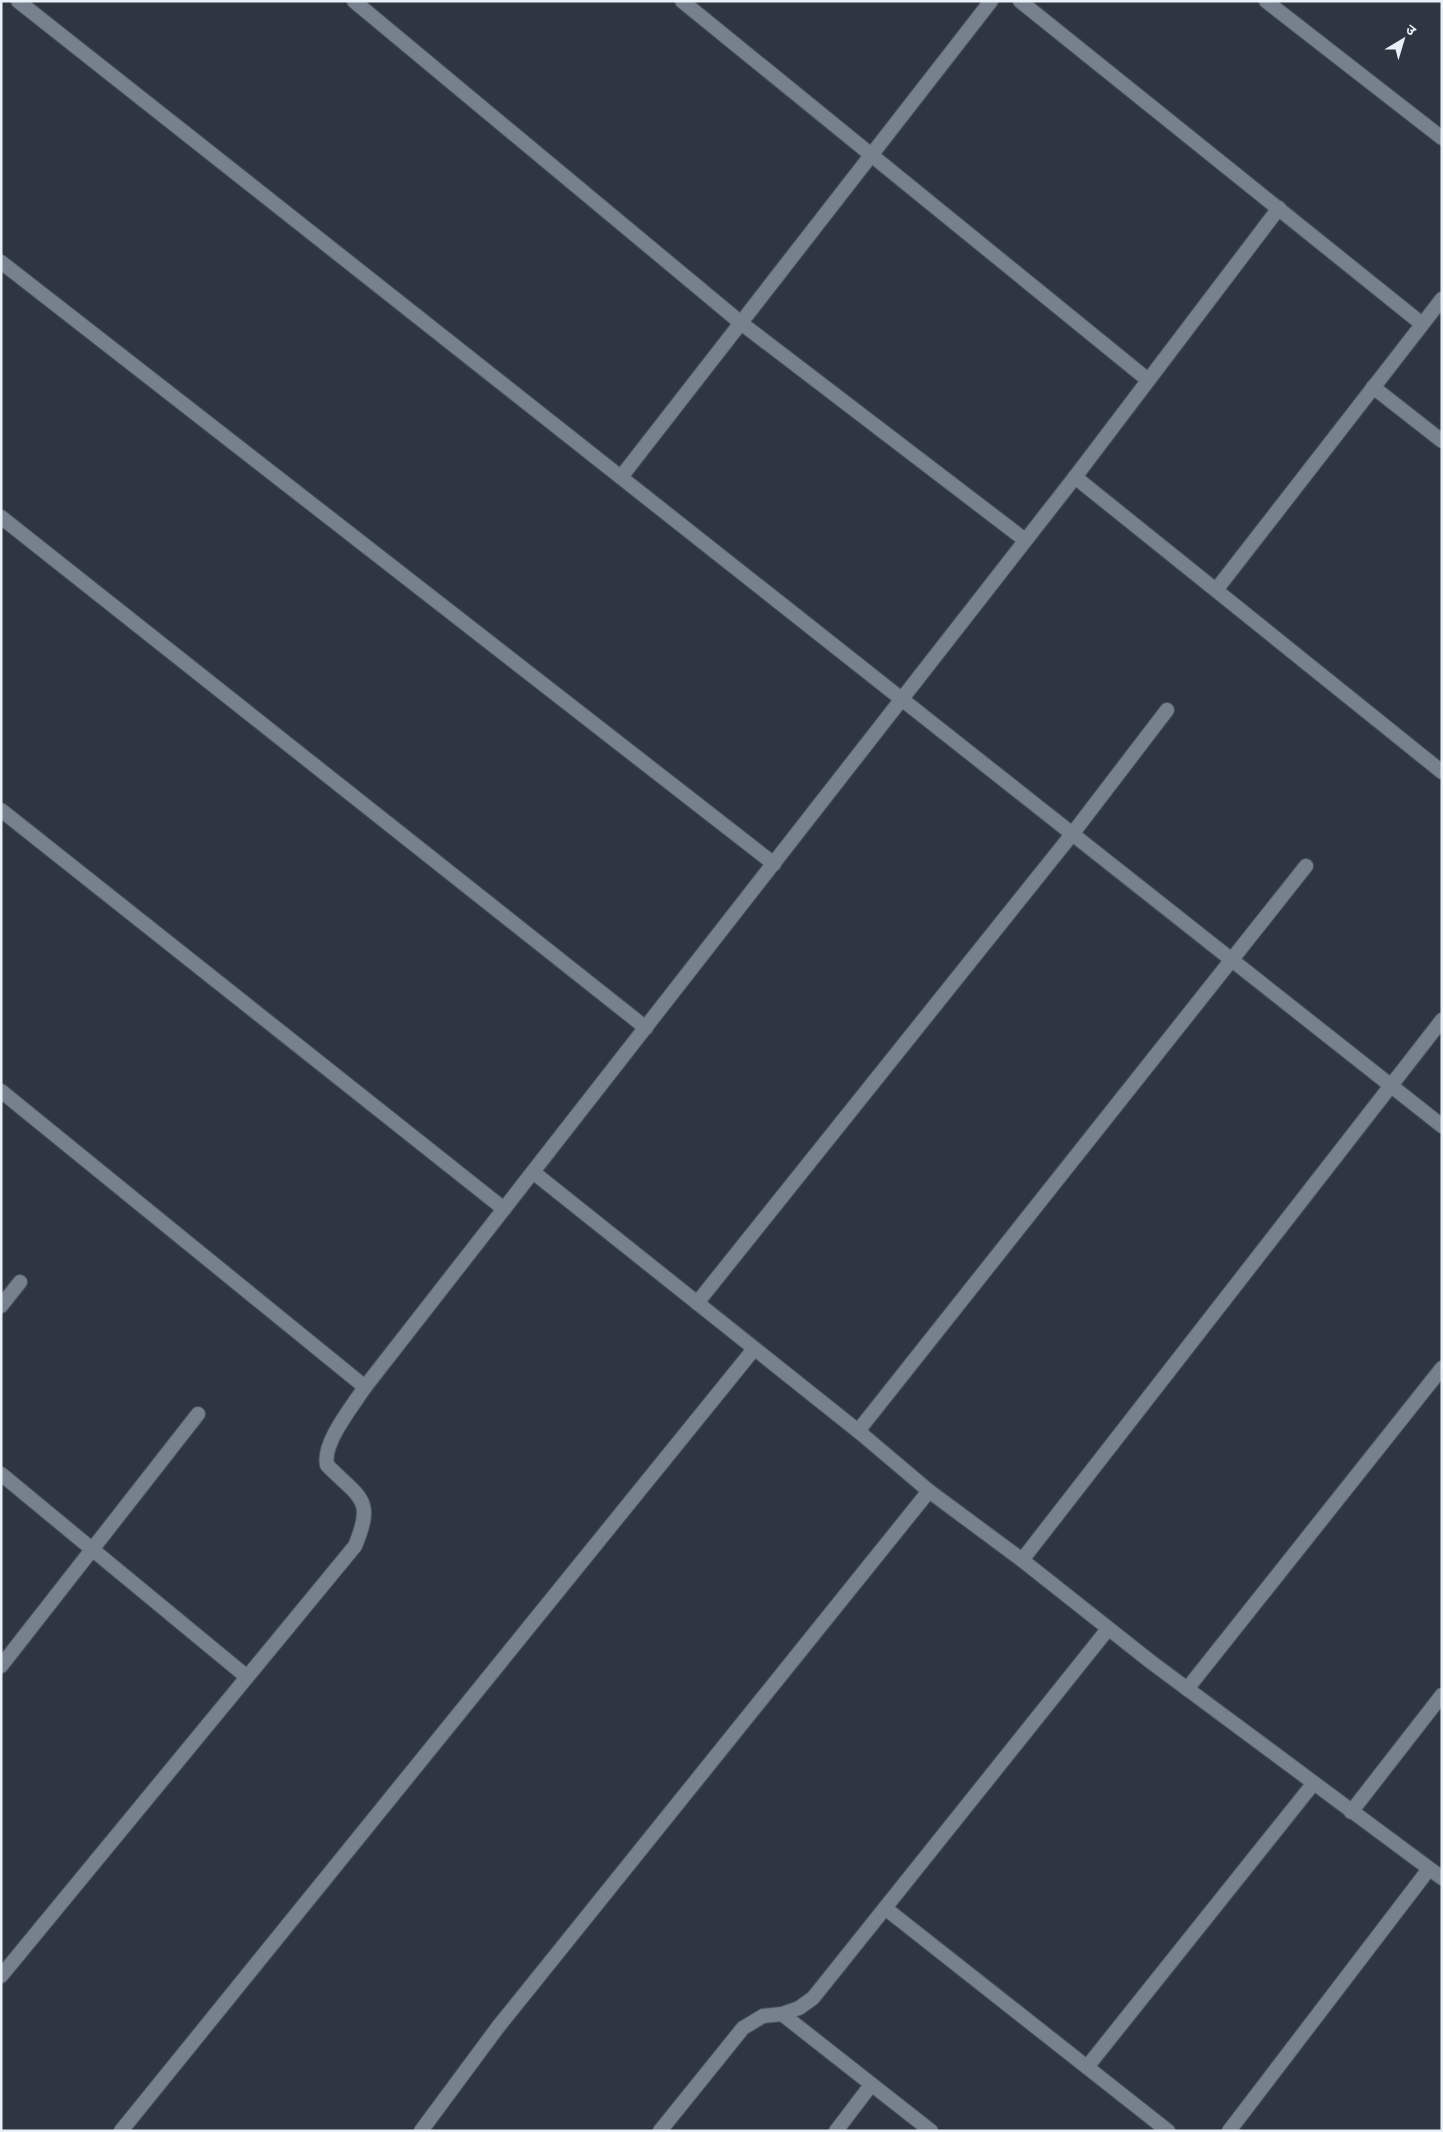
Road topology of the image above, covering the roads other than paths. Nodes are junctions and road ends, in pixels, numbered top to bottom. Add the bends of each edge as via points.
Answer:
1 (18, 1) edge
2 (354, 1) edge
3 (682, 1) edge
4 (991, 1) edge
5 (1020, 1) edge
6 (1266, 1) edge
7 (1442, 138) edge
8 (871, 156) junction
9 (1279, 208) junction
10 (1, 262) edge
11 (1442, 299) edge
12 (741, 323) junction
13 (1422, 324) junction
14 (1148, 380) junction
15 (1373, 386) junction
16 (1442, 441) edge
17 (621, 477) junction
18 (1075, 477) junction
19 (1, 517) edge
20 (1025, 540) junction
21 (1216, 590) junction
22 (902, 698) junction
23 (1166, 710) dead end
24 (1442, 772) edge
25 (1, 810) edge
26 (1073, 833) junction
27 (774, 864) junction
28 (1306, 866) dead end
29 (1231, 959) junction
30 (1442, 1020) edge
31 (646, 1028) junction
32 (1390, 1085) junction
33 (1, 1091) edge
34 (1442, 1126) edge
35 (534, 1172) junction
36 (504, 1209) junction
37 (20, 1282) dead end
38 (697, 1302) junction
39 (1, 1306) edge
40 (754, 1349) junction
41 (1442, 1368) edge
42 (365, 1388) junction
43 (198, 1414) dead end
44 (858, 1431) junction
45 (1, 1474) edge
46 (929, 1491) junction
47 (92, 1549) junction
48 (1022, 1560) junction
49 (1108, 1628) junction
50 (1, 1666) edge
51 (247, 1677) junction
52 (1187, 1689) junction
53 (1442, 1695) edge
54 (1314, 1784) junction
55 (1352, 1812) junction
56 (1429, 1868) junction
57 (1442, 1878) edge
58 (885, 1908) junction
59 (1, 1976) edge
60 (782, 2014) junction
61 (1087, 2067) junction
62 (871, 2085) junction
63 (121, 2131) edge
64 (421, 2131) edge
65 (660, 2131) edge
66 (836, 2131) edge
67 (931, 2131) edge
68 (1168, 2131) edge
69 (1229, 2131) edge

1 - 17 street
2 - 12 street
3 - 8 street
4 - 8 street
5 - 9 street
6 - 7 street
8 - 12 street
8 - 14 street
9 - 13 street
9 - 14 street
10 - 27 street
11 - 13 street
12 - 17 street
12 - 20 street
13 - 15 street
14 - 18 street
15 - 16 street
15 - 21 street
17 - 22 street
18 - 20 street
18 - 21 street
19 - 31 street
20 - 22 street
21 - 24 street
22 - 26 street
22 - 27 street
23 - 26 street
25 - 36 street
26 - 29 street
26 - 38 street
27 - 31 street
28 - 29 street
29 - 32 street
29 - 44 street
30 - 32 street
31 - 35 street
32 - 34 street
32 - 48 street
33 - 42 street
35 - 36 street
35 - 38 street
36 - 42 street
37 - 39 street
38 - 40 street
40 - 44 street
40 - 63 street
41 - 52 street
42 - 51 street via 332,1439 325,1458 327,1466 360,1498 366,1512 358,1540
43 - 47 street
44 - 46 street
45 - 47 street
46 - 48 street
46 - 64 street via 498,2027
47 - 50 street
47 - 51 street
48 - 49 street
49 - 52 street
49 - 58 street
51 - 59 street
52 - 54 street
53 - 55 street
54 - 55 street
54 - 61 street
55 - 56 street
56 - 57 street
56 - 69 street
58 - 60 street via 813,1998
58 - 61 street
60 - 62 street
60 - 65 street via 763,2016 743,2028
61 - 68 street
62 - 66 street
62 - 67 street

